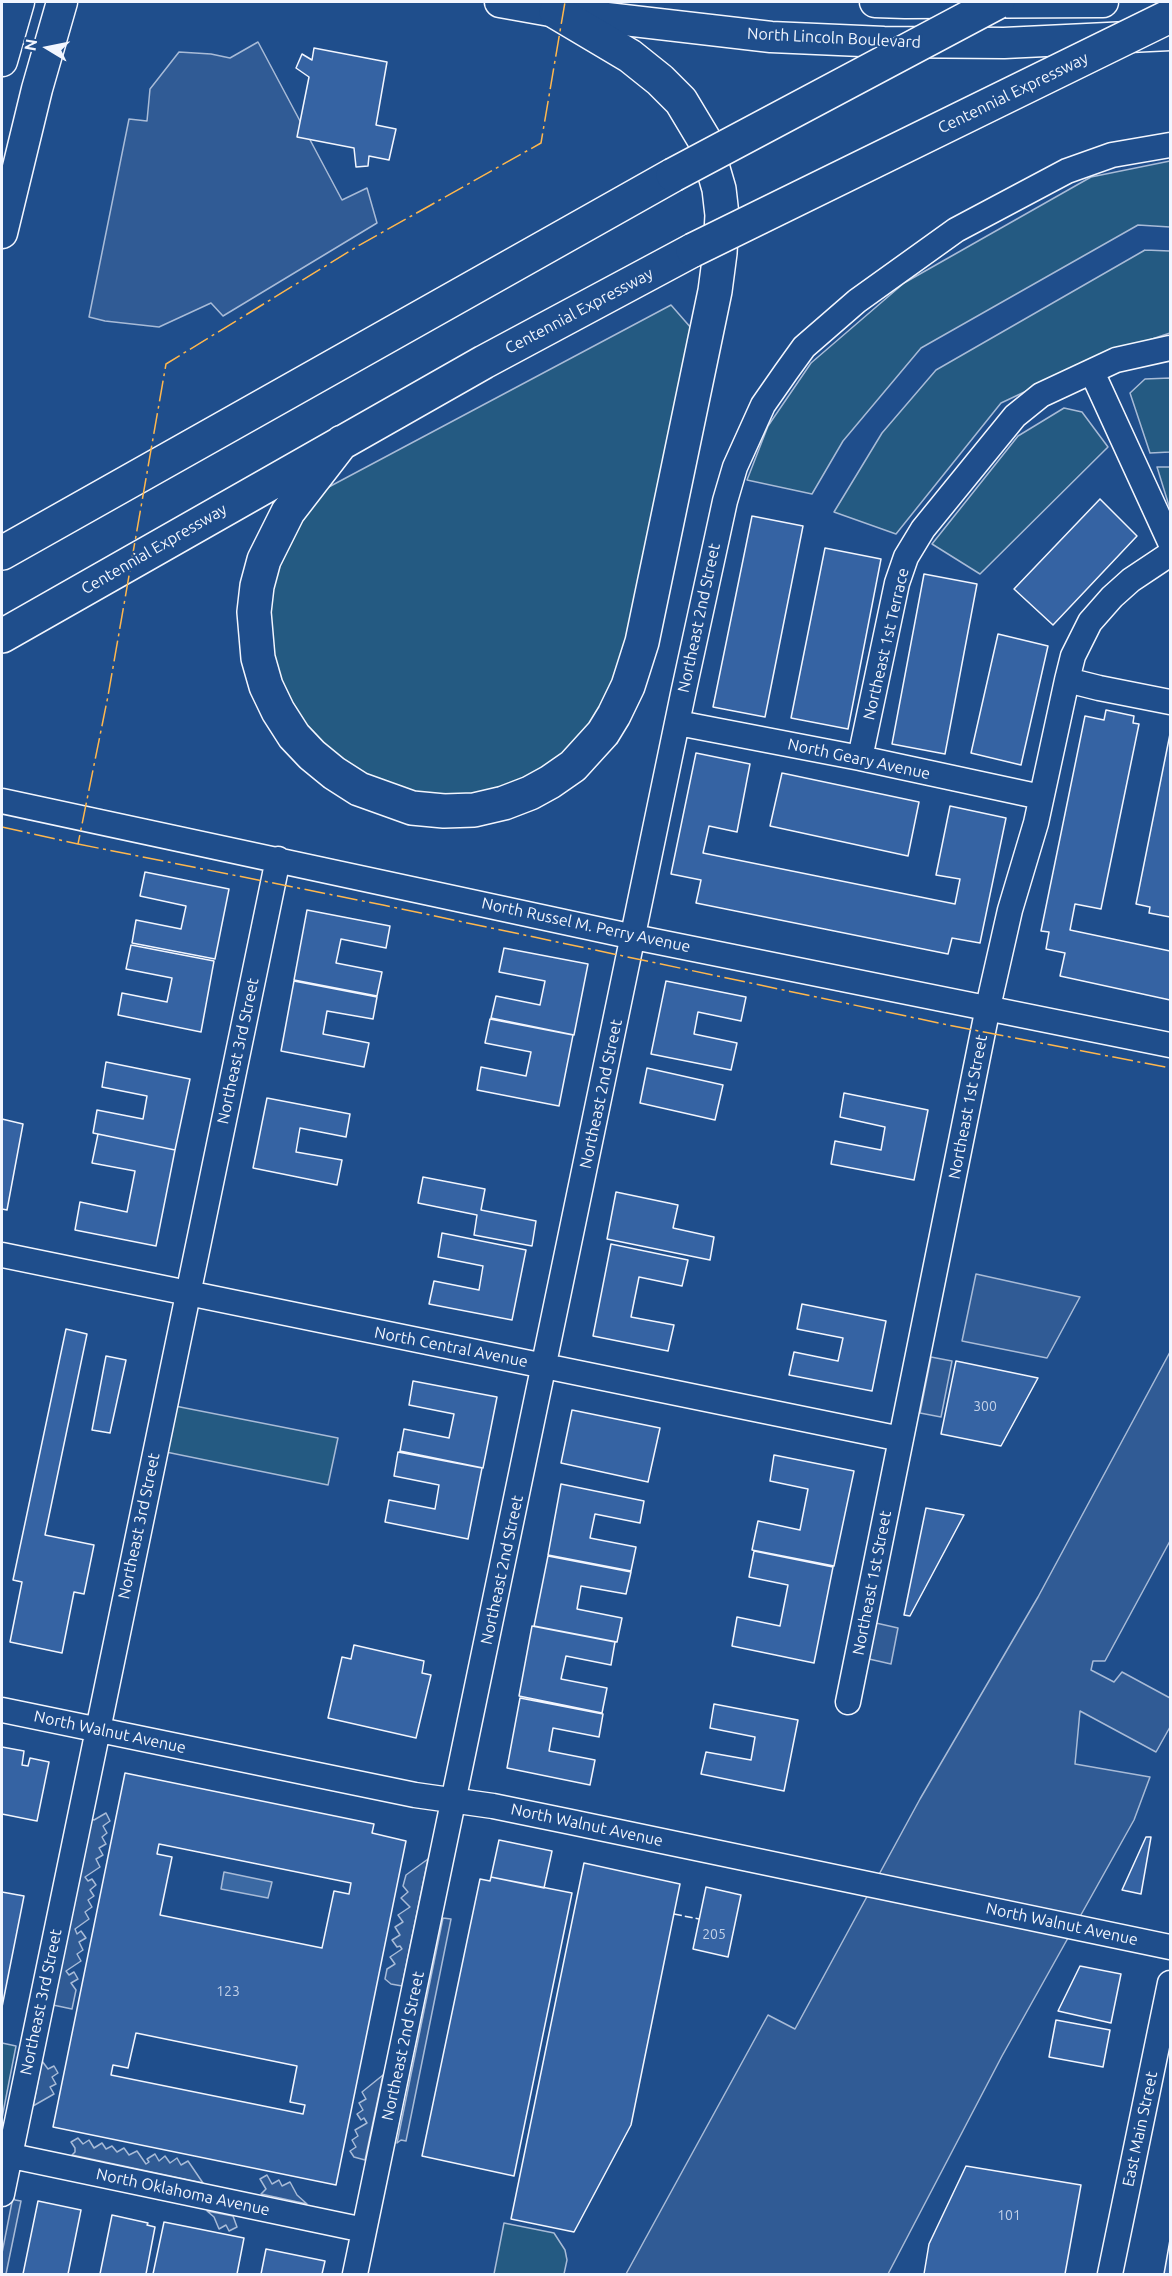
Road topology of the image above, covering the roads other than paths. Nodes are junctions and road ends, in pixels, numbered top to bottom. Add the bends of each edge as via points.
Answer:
1 (19, 2) edge
2 (84, 2) edge
3 (500, 2) edge
4 (875, 2) edge
5 (998, 2) edge
6 (1103, 2) edge
7 (556, 12) junction
8 (59, 14) edge
9 (1170, 16) edge
10 (1170, 35) edge
11 (2, 61) edge
12 (1170, 145) edge
13 (2, 233) edge
14 (1170, 348) edge
15 (1092, 372) junction
16 (342, 442) junction
17 (1170, 542) edge
18 (2, 553) edge
19 (1170, 554) edge
20 (2, 636) edge
21 (1067, 680) junction
22 (1170, 702) edge
23 (678, 723) junction
24 (860, 758) junction
25 (1041, 797) junction
26 (2, 801) edge
27 (278, 860) junction
28 (634, 937) junction
29 (988, 1007) junction
30 (1170, 1045) edge
31 (2, 1255) edge
32 (187, 1293) junction
33 (544, 1365) junction
34 (901, 1438) junction
35 (848, 1702) dead end
36 (2, 1710) edge
37 (97, 1730) junction
38 (454, 1801) junction
39 (1170, 1947) edge
40 (1170, 1983) edge
41 (5, 2155) edge
42 (2, 2194) edge
43 (364, 2229) junction
44 (355, 2274) edge
45 (1110, 2274) edge

1 - 11 main road
2 - 8 main road
3 - 7 main road, North Lincoln Boulevard
4 - 6 main road
5 - 18 highway, bridge via 673,176
7 - 10 main road, North Lincoln Boulevard via 771,37 884,42 1004,43
7 - 16 highway via 630,56 681,101 705,141 722,215 715,291 642,642 628,686 603,733 573,766 550,782 504,803 474,810 412,808 359,789 334,773 294,736 278,711 256,646 257,586 264,560 288,512
8 - 13 main road
9 - 16 highway, Centennial Expressway, bridge via 693,250
12 - 23 street, Northeast 2nd Street via 1112,155 1067,171 956,230 857,301 804,347 763,405 735,467
14 - 15 street, Northeast 1st Terrace via 1116,360
15 - 17 street
15 - 24 street, Northeast 1st Terrace via 1041,395 1015,416 922,529 906,556 897,583
16 - 20 highway, Centennial Expressway
19 - 21 street, Northeast 1st Street via 1131,580 1090,622 1073,656
21 - 22 street
21 - 25 street, Northeast 1st Street
23 - 24 street, North Geary Avenue
23 - 28 street, Northeast 2nd Street
24 - 25 street, North Geary Avenue
25 - 29 street, Northeast 1st Street
26 - 27 street, North Russel M. Perry Avenue
27 - 28 street, North Russel M. Perry Avenue
27 - 32 street, Northeast 3rd Street
28 - 29 street, North Russel M. Perry Avenue
28 - 33 street, Northeast 2nd Street
29 - 30 street, North Russel M. Perry Avenue
29 - 34 street, Northeast 1st Street
31 - 32 street, North Central Avenue
32 - 33 street, North Central Avenue
32 - 37 street, Northeast 3rd Street
33 - 34 street, North Central Avenue
33 - 38 street, Northeast 2nd Street
34 - 35 street, Northeast 1st Street
36 - 37 street, North Walnut Avenue
37 - 38 street, North Walnut Avenue
37 - 41 street, Northeast 3rd Street
38 - 39 street, North Walnut Avenue via 744,1857
38 - 43 street, Northeast 2nd Street
40 - 45 street, East Main Street
41 - 42 street, Northeast 3rd Street
41 - 43 street, North Oklahoma Avenue
43 - 44 street, Northeast 2nd Street

